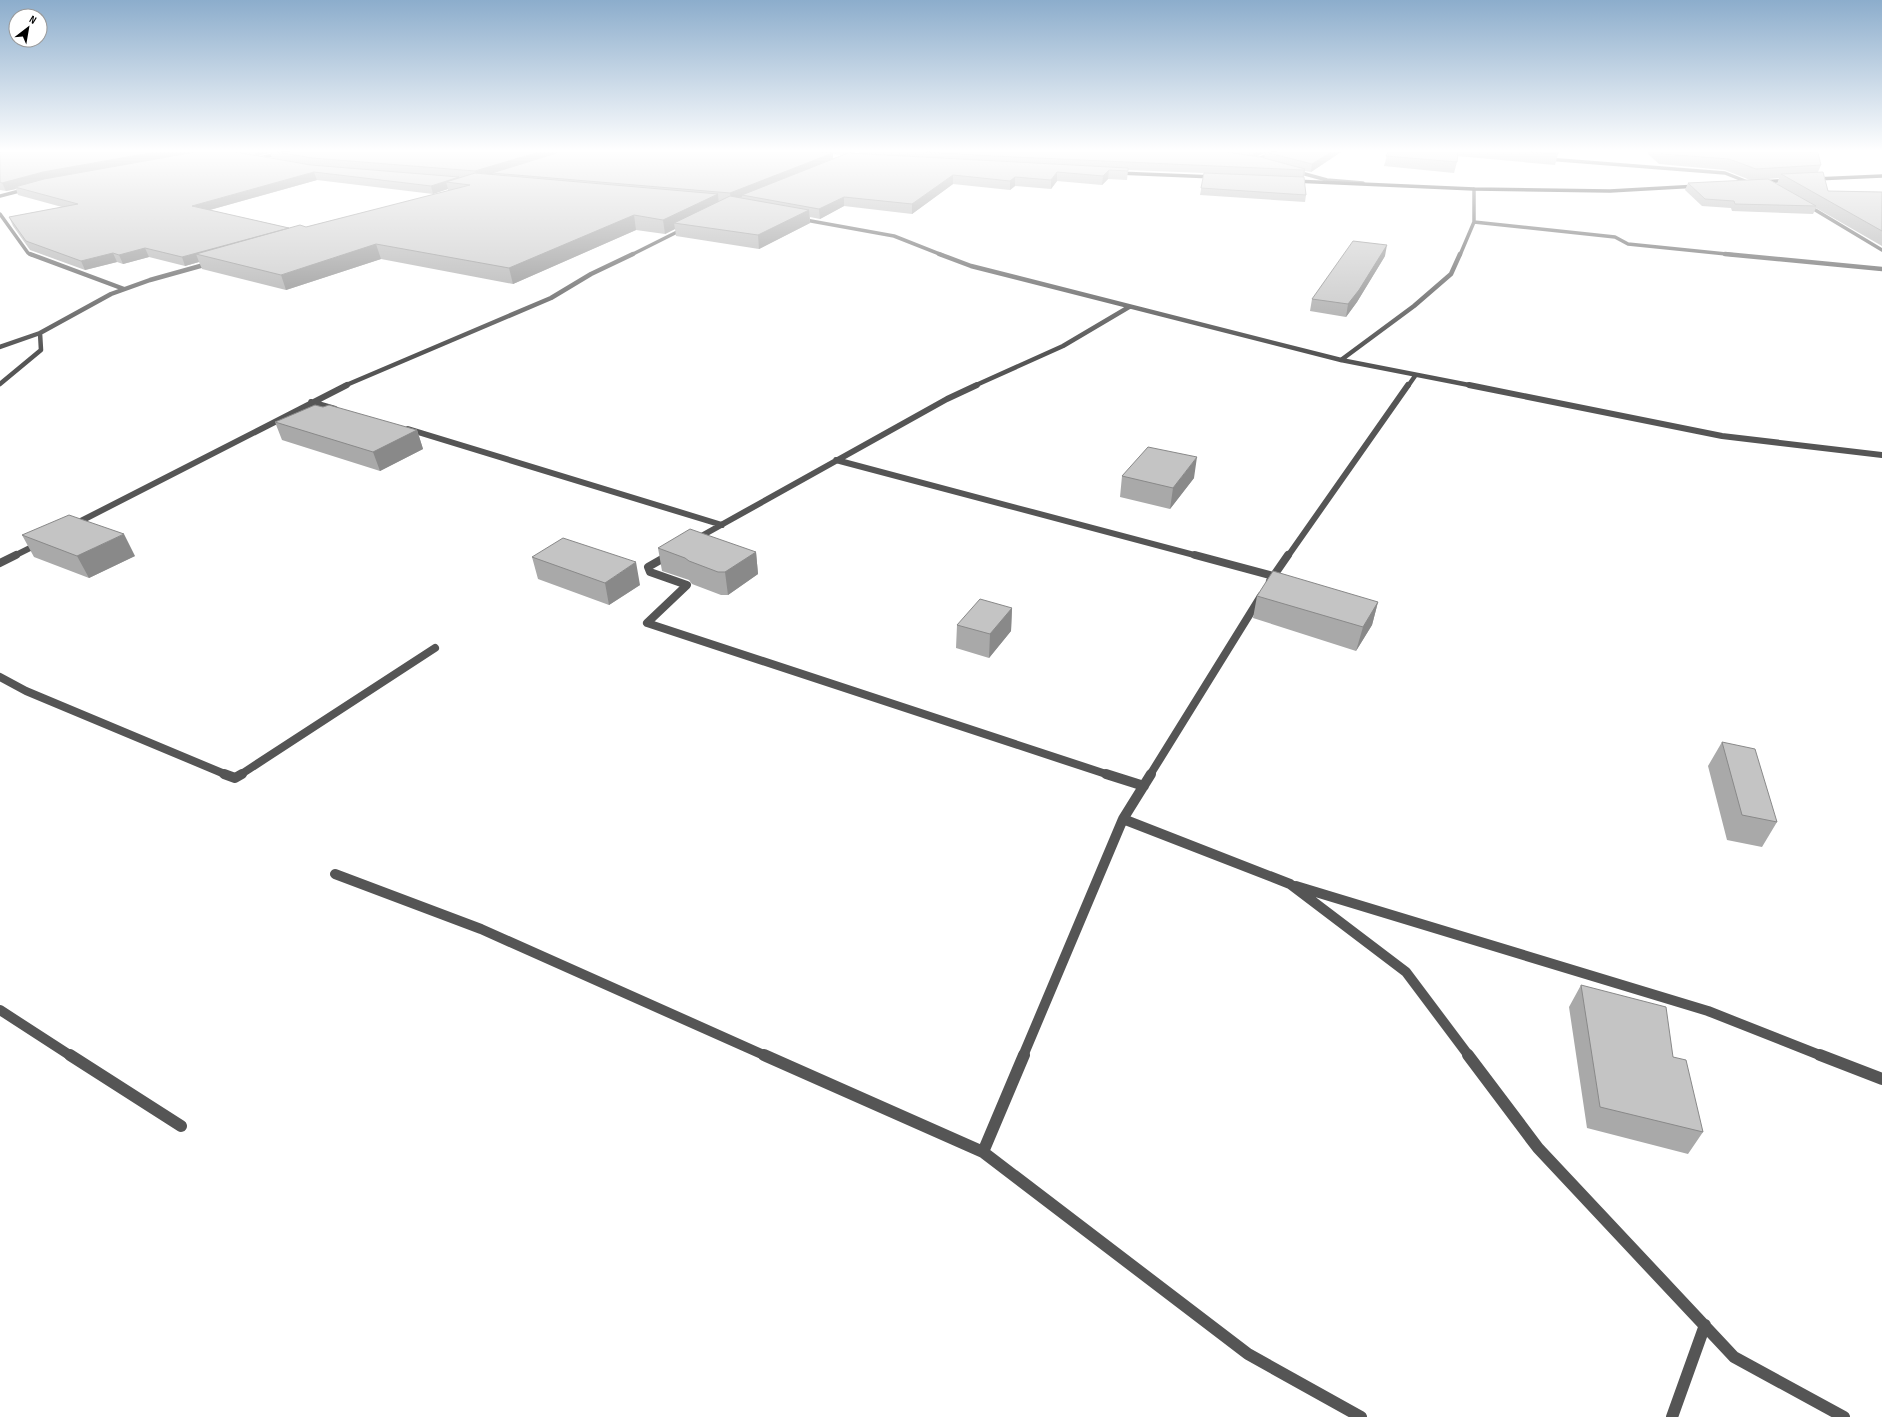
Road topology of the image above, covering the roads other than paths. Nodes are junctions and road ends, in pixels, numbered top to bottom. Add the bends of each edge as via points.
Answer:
1 (3, 218) edge
2 (797, 218) edge
3 (1474, 218) edge
4 (1828, 218) edge
5 (1474, 222) junction
6 (689, 226) edge
7 (1882, 250) edge
8 (218, 261) edge
9 (1882, 269) edge
10 (124, 289) junction
11 (1129, 306) junction
12 (40, 333) junction
13 (0, 347) edge
14 (1341, 360) junction
15 (1415, 376) junction
16 (0, 384) edge
17 (311, 402) junction
18 (341, 410) edge
19 (400, 427) edge
20 (1882, 455) edge
21 (836, 460) junction
22 (722, 525) junction
23 (70, 527) edge
24 (42, 542) edge
25 (688, 544) edge
26 (675, 552) edge
27 (0, 563) edge
28 (1273, 576) junction
29 (435, 648) dead end
30 (0, 677) edge
31 (1144, 786) junction
32 (1123, 819) junction
33 (335, 874) dead end
34 (1290, 884) junction
35 (0, 1010) edge
36 (1882, 1079) edge
37 (181, 1126) dead end
38 (983, 1152) junction
39 (1704, 1325) junction
40 (1361, 1417) edge
41 (1672, 1417) edge
42 (1844, 1417) edge

1 - 10 street via 28,253
2 - 11 street via 894,236 971,266
3 - 5 street
4 - 7 street
5 - 9 street via 1615,236 1628,244
5 - 14 street via 1451,274 1414,306
6 - 17 street via 591,274 550,298
8 - 10 street
10 - 12 street
11 - 14 street
11 - 21 street via 1063,346 948,400
12 - 13 street
12 - 16 street via 41,350
14 - 15 street
15 - 20 street via 1722,436
15 - 28 street
17 - 18 street
17 - 23 street
19 - 22 street
21 - 22 street
21 - 28 street
22 - 25 street
24 - 27 street
26 - 31 street via 648,567 650,572 687,585 647,623
28 - 31 street
29 - 30 street via 235,778 26,692
31 - 32 street
32 - 34 street
32 - 38 street
33 - 38 street via 481,929
34 - 36 street via 1708,1011
34 - 39 street via 1406,972 1538,1148
35 - 37 street
38 - 40 street via 1248,1354
39 - 41 street
39 - 42 street via 1734,1357

